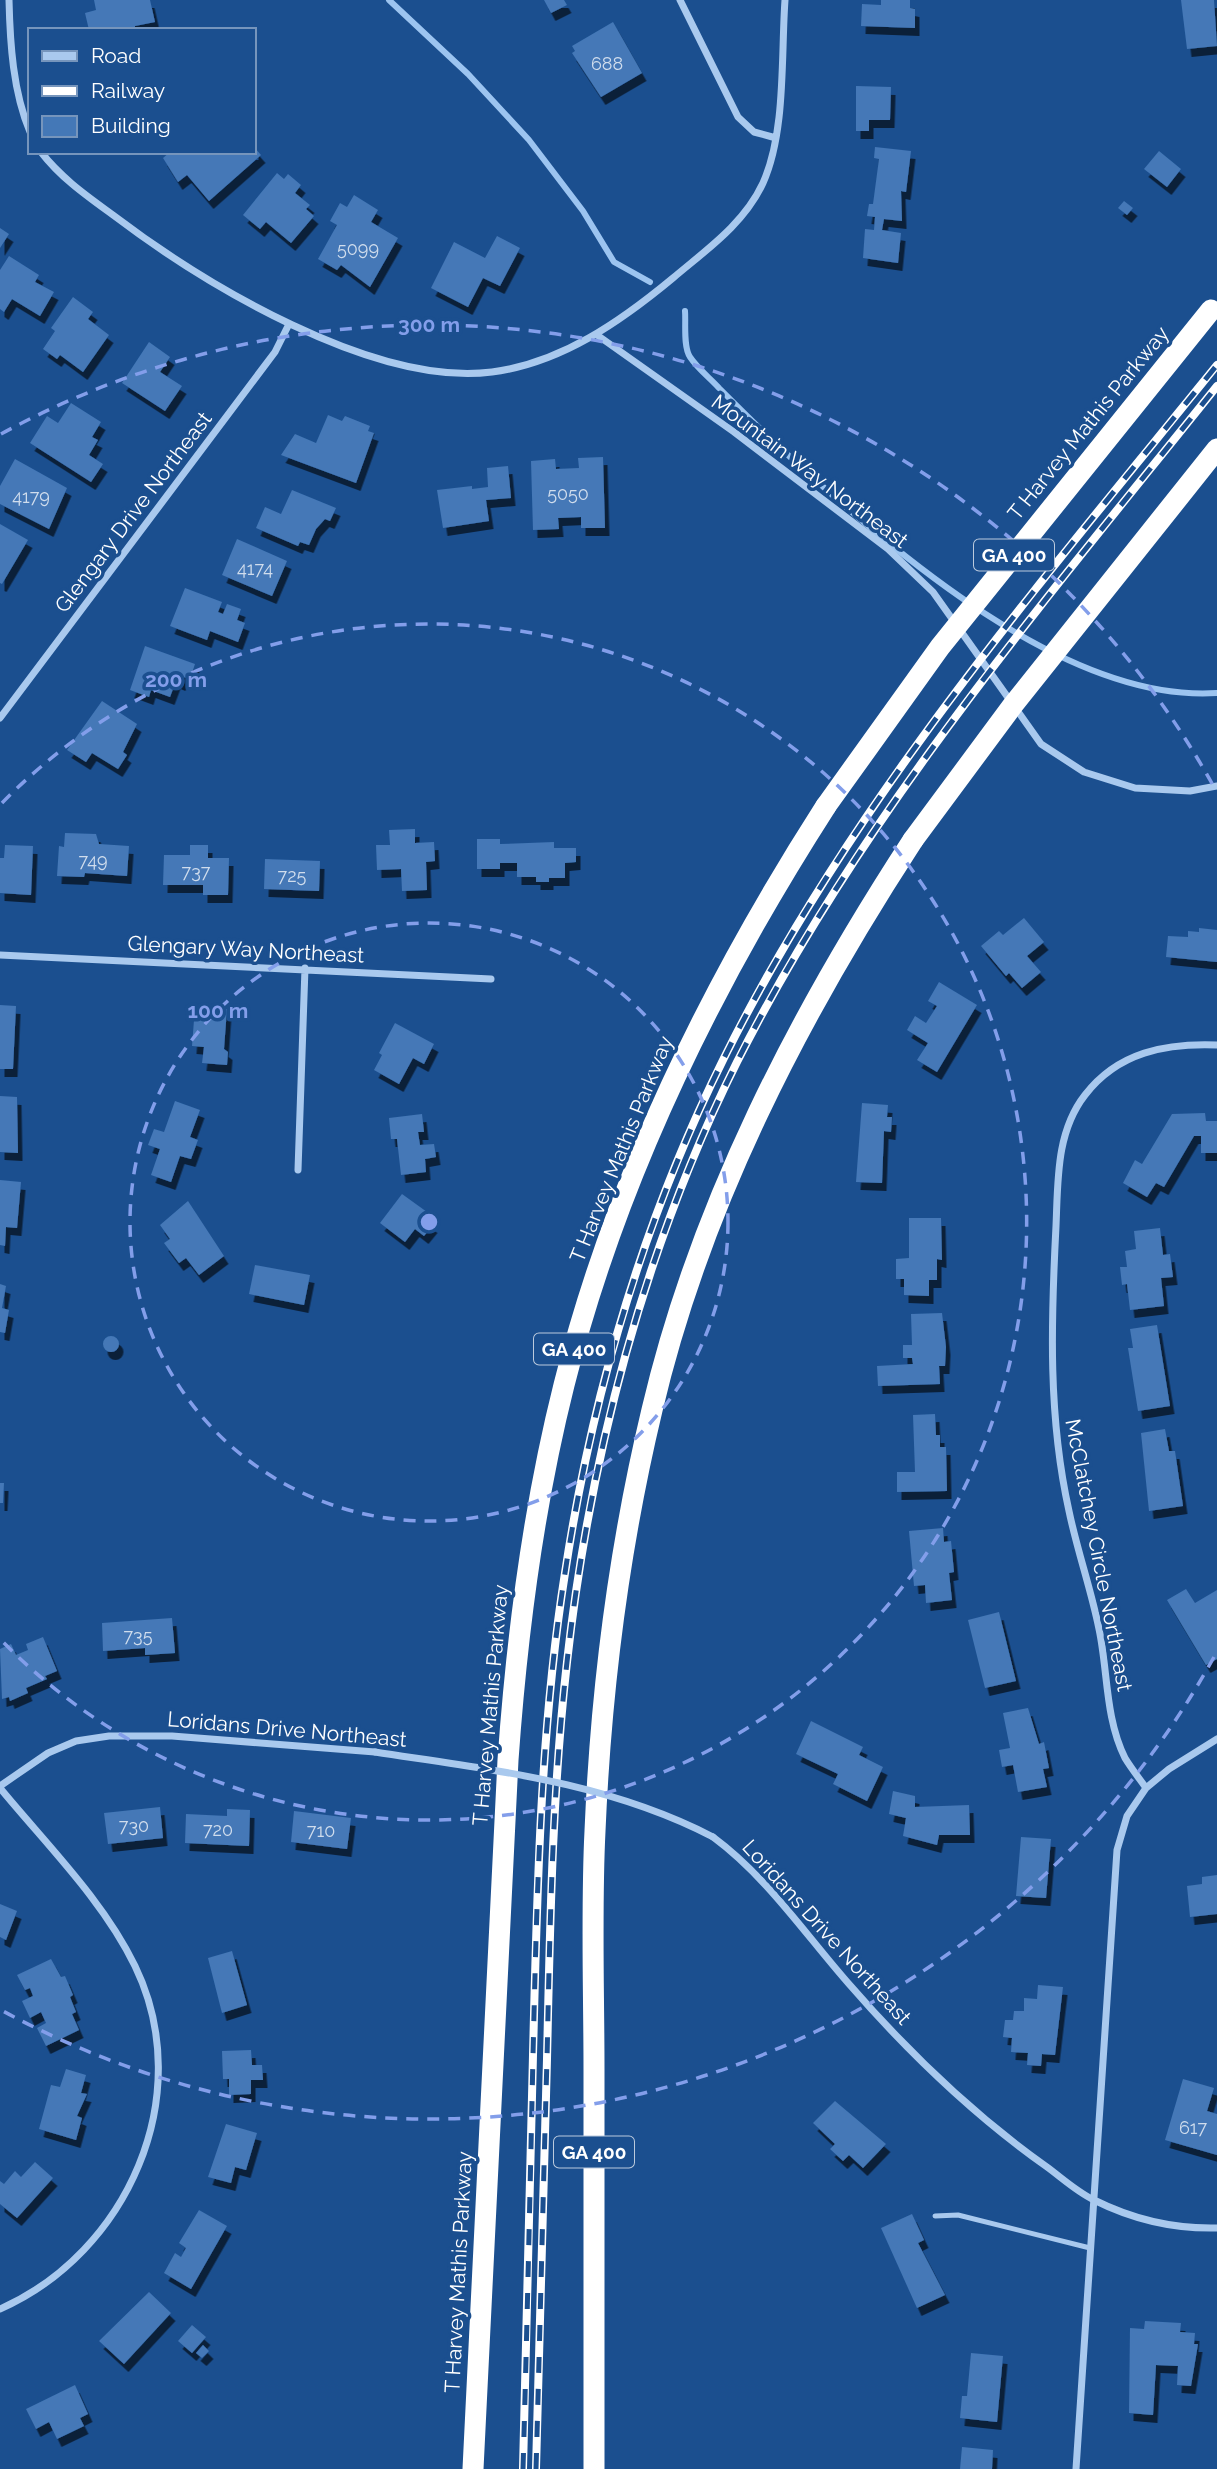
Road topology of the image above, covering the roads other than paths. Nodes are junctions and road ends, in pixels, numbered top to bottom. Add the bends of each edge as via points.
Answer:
1 (9, 0) edge
2 (680, 0) edge
3 (785, 0) edge
4 (9, 11) junction
5 (0, 12) edge
6 (28, 127) edge
7 (776, 138) junction
8 (43, 154) edge
9 (1214, 306) edge
10 (289, 324) junction
11 (597, 335) junction
12 (1217, 449) edge
13 (0, 718) edge
14 (1217, 786) edge
15 (0, 955) edge
16 (305, 968) junction
17 (491, 979) dead end
18 (1217, 1045) edge
19 (298, 1170) dead end
20 (1217, 1739) edge
21 (0, 1787) edge
22 (1146, 1788) junction
23 (1093, 2200) junction
24 (935, 2216) dead end
25 (1217, 2228) edge
26 (1090, 2248) junction
27 (0, 2309) edge
28 (473, 2469) edge
29 (594, 2469) edge
30 (1076, 2469) edge

1 - 4 street
2 - 7 street via 738,117 754,132
3 - 7 street
4 - 5 street
4 - 6 street via 22,113
7 - 11 street via 762,184 739,220 643,303
8 - 10 street via 68,181 145,240 230,294
9 - 28 highway, T Harvey Mathis Parkway / GA 400, bridge via 940,647 826,806 780,878 690,1043 618,1210 564,1385 520,1620 508,1760
10 - 11 street via 398,365 458,374 526,365
10 - 13 street, Glengary Drive Northeast via 275,352
11 - 14 street, Mountain Way Northeast via 888,549 933,592 1041,744 1084,772 1135,788 1190,791
12 - 29 highway, GA 400, bridge via 1013,705 858,925 772,1083 704,1241 675,1326 631,1507 606,1668 594,1836
15 - 16 street, Glengary Way Northeast
16 - 17 street, Glengary Way Northeast
16 - 19 street
18 - 22 street, McClatchey Circle Northeast via 1155,1048 1104,1074 1084,1096 1067,1127 1059,1160 1051,1331 1054,1416 1068,1509 1099,1629 1112,1723 1125,1758
20 - 22 street
21 - 23 street, Loridans Drive Northeast, bridge via 48,1752 76,1741 162,1735 375,1752 503,1771 592,1789 677,1818 713,1836 756,1873 849,1984 954,2095
21 - 27 street via 106,1917 132,1960 149,2007 158,2087 151,2132 120,2206 72,2264 47,2284
22 - 23 street via 1127,1816 1117,1850
23 - 25 street, Loridans Drive Northeast via 1148,2220 1191,2229
23 - 26 street
24 - 26 lane via 958,2215
26 - 30 street

